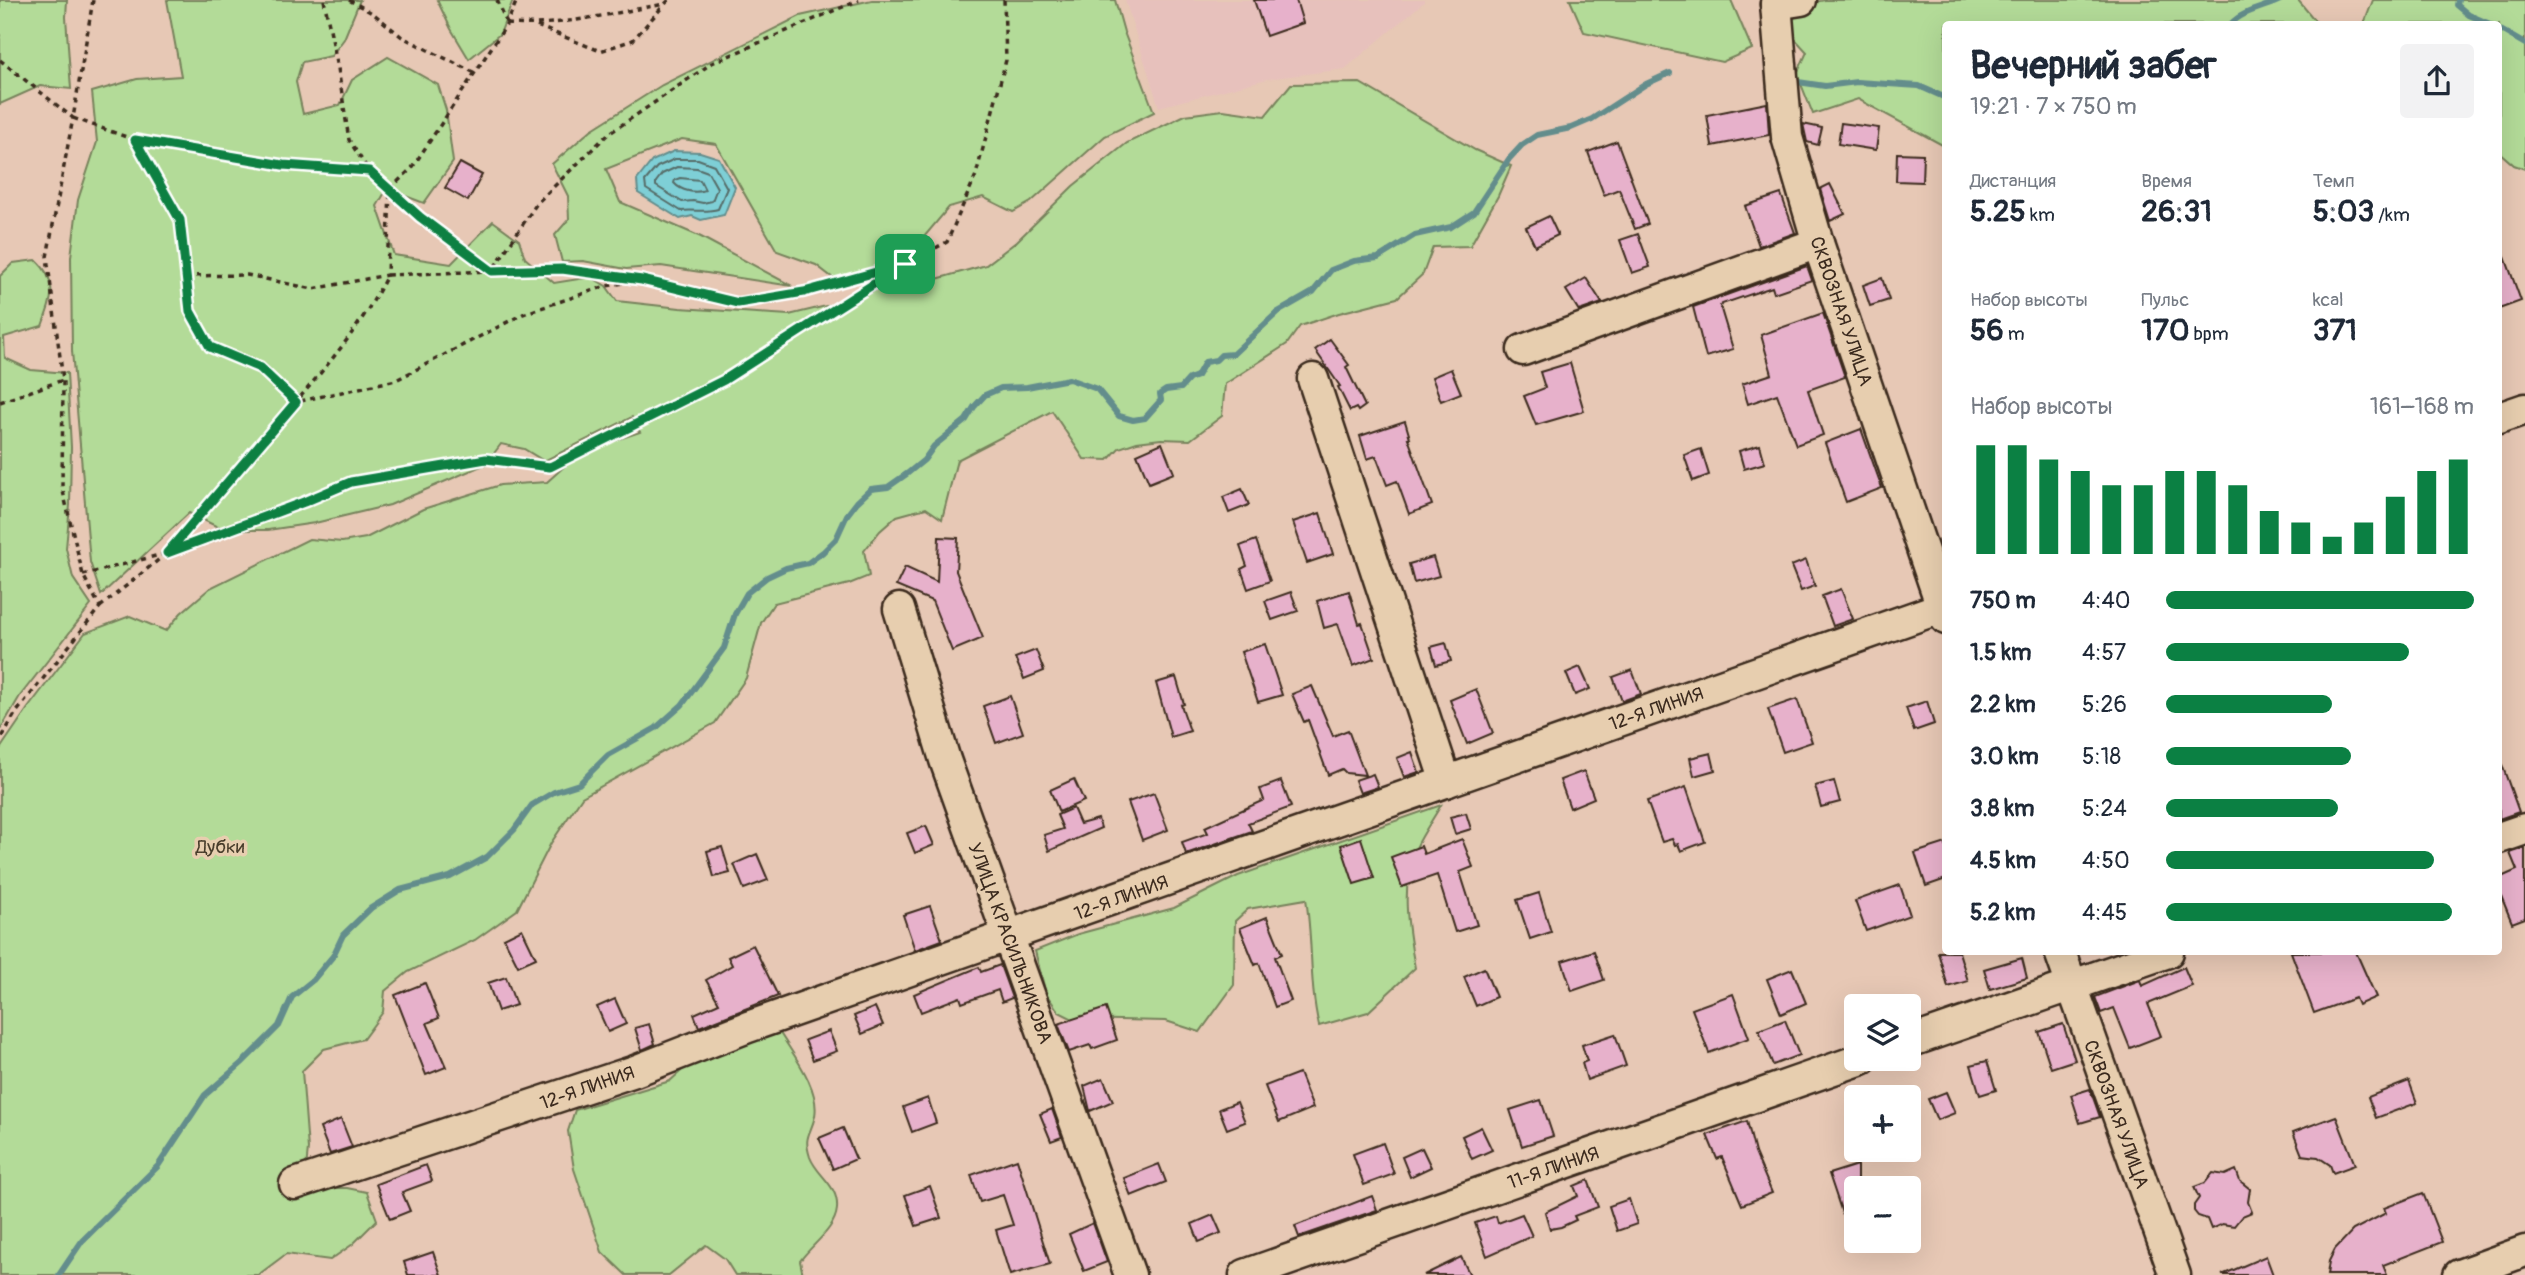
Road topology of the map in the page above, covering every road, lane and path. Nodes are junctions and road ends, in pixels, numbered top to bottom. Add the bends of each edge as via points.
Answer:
1 (93, 0) edge
2 (324, 0) edge
3 (349, 0) edge
4 (497, 0) edge
5 (517, 0) edge
6 (859, 0) edge
7 (1004, 0) edge
8 (1781, 1) edge
9 (667, 2) edge
10 (507, 24) junction
11 (535, 25) junction
12 (0, 60) edge
13 (475, 73) junction
14 (73, 118) junction
15 (135, 140) junction
16 (369, 171) junction
17 (390, 189) junction
18 (1818, 243) junction
19 (905, 264) junction
20 (492, 271) junction
21 (387, 275) junction
22 (186, 276) junction
23 (642, 280) junction
24 (1523, 349) dead end
25 (1313, 379) dead end
26 (63, 380) junction
27 (0, 402) edge
28 (296, 402) junction
29 (2525, 409) edge
30 (2502, 417) edge
31 (167, 553) junction
32 (83, 575) junction
33 (1942, 602) edge
34 (100, 607) junction
35 (899, 610) dead end
36 (1942, 612) edge
37 (0, 741) edge
38 (1446, 782) junction
39 (2525, 829) edge
40 (2502, 837) edge
41 (1009, 937) junction
42 (2061, 955) edge
43 (2159, 955) edge
44 (2071, 985) junction
45 (1921, 1038) edge
46 (1844, 1065) edge
47 (295, 1184) dead end
48 (2525, 1251) edge
49 (1130, 1275) edge
50 (1245, 1275) edge
51 (2175, 1275) edge
52 (2459, 1275) edge

1 - 14 path
2 - 16 path via 349,140
3 - 13 path via 402,37
4 - 10 path
5 - 10 path
6 - 20 path via 712,63 607,135 537,203
7 - 19 path via 1006,60 976,175 947,242
8 - 18 street, СКВОЗНАЯ УЛИЦА via 1787,137
9 - 11 path
9 - 11 path via 633,40 600,51
10 - 11 path
10 - 13 path
12 - 14 path
13 - 17 path via 412,169
14 - 15 path
14 - 26 path via 47,257
15 - 16 path via 283,165
15 - 22 path via 180,220
16 - 17 path
17 - 20 path
17 - 21 path
18 - 24 street
18 - 33 street, СКВОЗНАЯ УЛИЦА
19 - 23 path via 804,292 738,303
19 - 31 path via 724,380 550,467 486,459 351,482
20 - 21 path
20 - 23 path via 562,269
21 - 22 path via 313,289 247,275
21 - 28 path via 342,347
22 - 28 path via 190,311 210,347 260,368
23 - 28 path via 606,286 523,314 396,380
25 - 38 street
26 - 27 path
26 - 32 path via 62,486
28 - 31 path
29 - 30 street
31 - 32 path
31 - 34 path
32 - 34 path
34 - 37 path via 15,714
35 - 41 street, УЛИЦА КРАСИЛЬНИКОВА via 945,760
36 - 38 street, 12-Я ЛИНИЯ
38 - 41 street, 12-Я ЛИНИЯ
39 - 40 street
41 - 47 street, 12-Я ЛИНИЯ via 748,1027 635,1072
41 - 49 street, УЛИЦА КРАСИЛЬНИКОВА
42 - 44 street, СКВОЗНАЯ УЛИЦА
43 - 44 street
44 - 45 street
44 - 51 street, СКВОЗНАЯ УЛИЦА
46 - 50 street, 11-Я ЛИНИЯ
48 - 52 street

